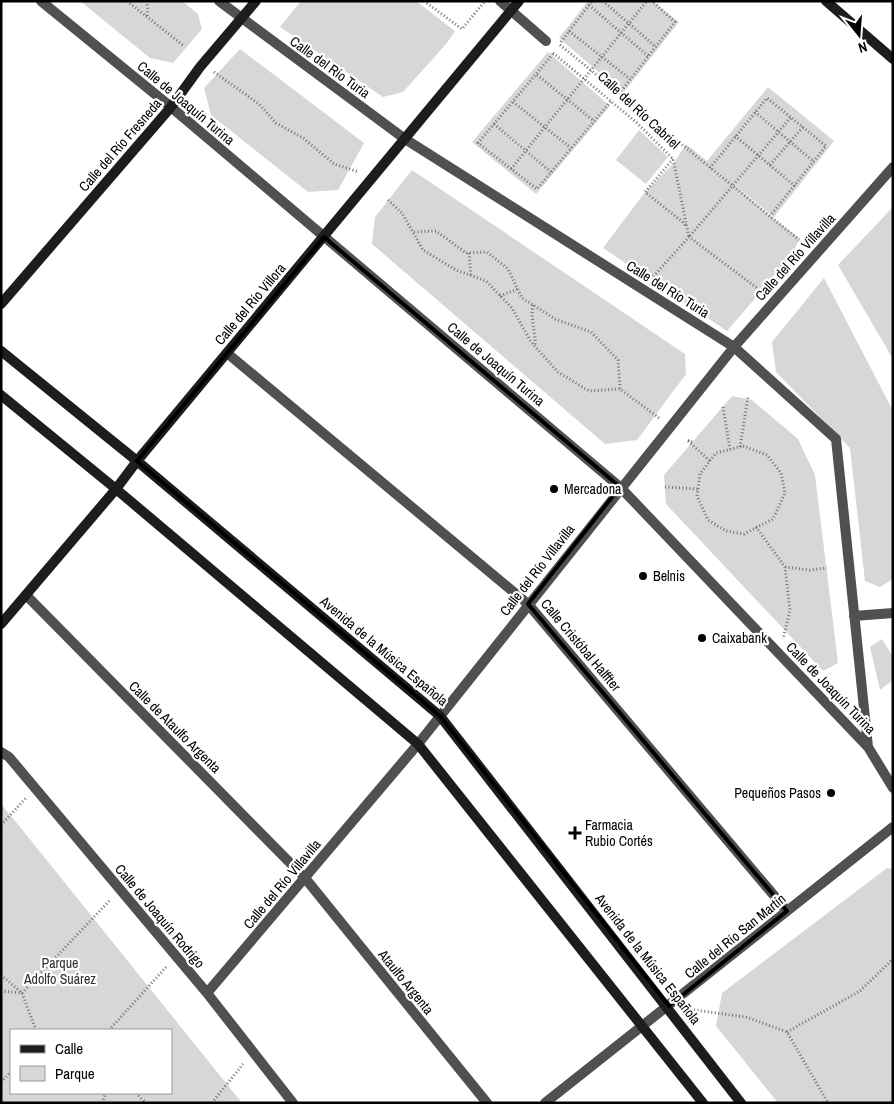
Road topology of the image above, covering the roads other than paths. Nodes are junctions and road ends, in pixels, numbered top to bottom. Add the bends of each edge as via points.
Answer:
1 (41, 1) edge
2 (219, 1) edge
3 (256, 1) edge
4 (500, 1) edge
5 (519, 1) edge
6 (826, 1) edge
7 (511, 11) junction
8 (241, 19) junction
9 (549, 43) road end
10 (893, 59) edge
11 (171, 107) junction
12 (404, 139) junction
13 (893, 168) edge
14 (324, 237) junction
15 (1, 304) edge
16 (734, 347) junction
17 (1, 351) edge
18 (227, 353) junction
19 (1, 395) edge
20 (137, 461) junction
21 (620, 487) junction
22 (116, 489) junction
23 (26, 595) junction
24 (528, 604) junction
25 (893, 613) edge
26 (854, 616) junction
27 (1, 624) edge
28 (440, 716) junction
29 (418, 744) junction
30 (868, 747) junction
31 (1, 752) edge
32 (893, 788) edge
33 (893, 827) edge
34 (305, 878) junction
35 (787, 912) junction
36 (207, 993) junction
37 (669, 1006) junction
38 (642, 1025) junction
39 (293, 1103) edge
40 (486, 1103) edge
41 (546, 1103) edge
42 (702, 1103) edge
43 (741, 1103) edge

1 - 11 street, Calle de Joaquín Turina
2 - 8 street, Calle del Río Turia
3 - 8 street, Calle del Río Fresneda
4 - 7 street
5 - 7 street, Calle del Río Villora
6 - 10 street
7 - 9 street
7 - 12 street, Calle del Río Villora
8 - 11 street, Calle del Río Fresneda
8 - 12 street, Calle del Río Turia
11 - 14 street, Calle de Joaquín Turina
11 - 15 street, Calle del Río Fresneda
12 - 14 street, Calle del Río Villora
12 - 16 street, Calle del Río Turia
13 - 16 street, Calle del Río Villavilla
14 - 18 street, Calle del Río Villora
14 - 21 street, Calle de Joaquín Turina
16 - 21 street, Calle del Río Villavilla
16 - 26 street, Calle del Río Turia via 836,439
17 - 20 street, Avenida de la Música Española
18 - 20 street, Calle del Río Villora
18 - 24 street, Calle Cristóbal Halffter
19 - 22 street
20 - 22 street, Calle del Río Villora
20 - 28 street, Avenida de la Música Española
21 - 24 street, Calle del Río Villavilla
21 - 30 street, Calle de Joaquín Turina
22 - 23 street, Calle del Río Villora
22 - 29 street
23 - 27 street, Calle del Río Villora
23 - 34 street, Calle de Ataulfo Argenta
24 - 28 street, Calle del Río Villavilla
24 - 35 street, Calle Cristóbal Halffter
25 - 26 street
26 - 30 street, Calle del Río Turia
28 - 29 street, Calle del Río Villavilla
28 - 37 street, Avenida de la Música Española
29 - 34 street, Calle del Río Villavilla
29 - 38 street
30 - 32 street, Calle de Joaquín Turina
31 - 36 street, Calle de Joaquín Rodrigo
33 - 35 street, Calle del Río San Martín
34 - 36 street, Calle del Río Villavilla
34 - 40 street, Ataulfo Argenta
35 - 37 street, Calle del Río San Martín
36 - 39 street, Calle de Joaquín Rodrigo
37 - 38 street, Calle del Río San Martín
37 - 43 street, Avenida de la Música Española
38 - 41 street, Calle del Río San Martín
38 - 42 street

